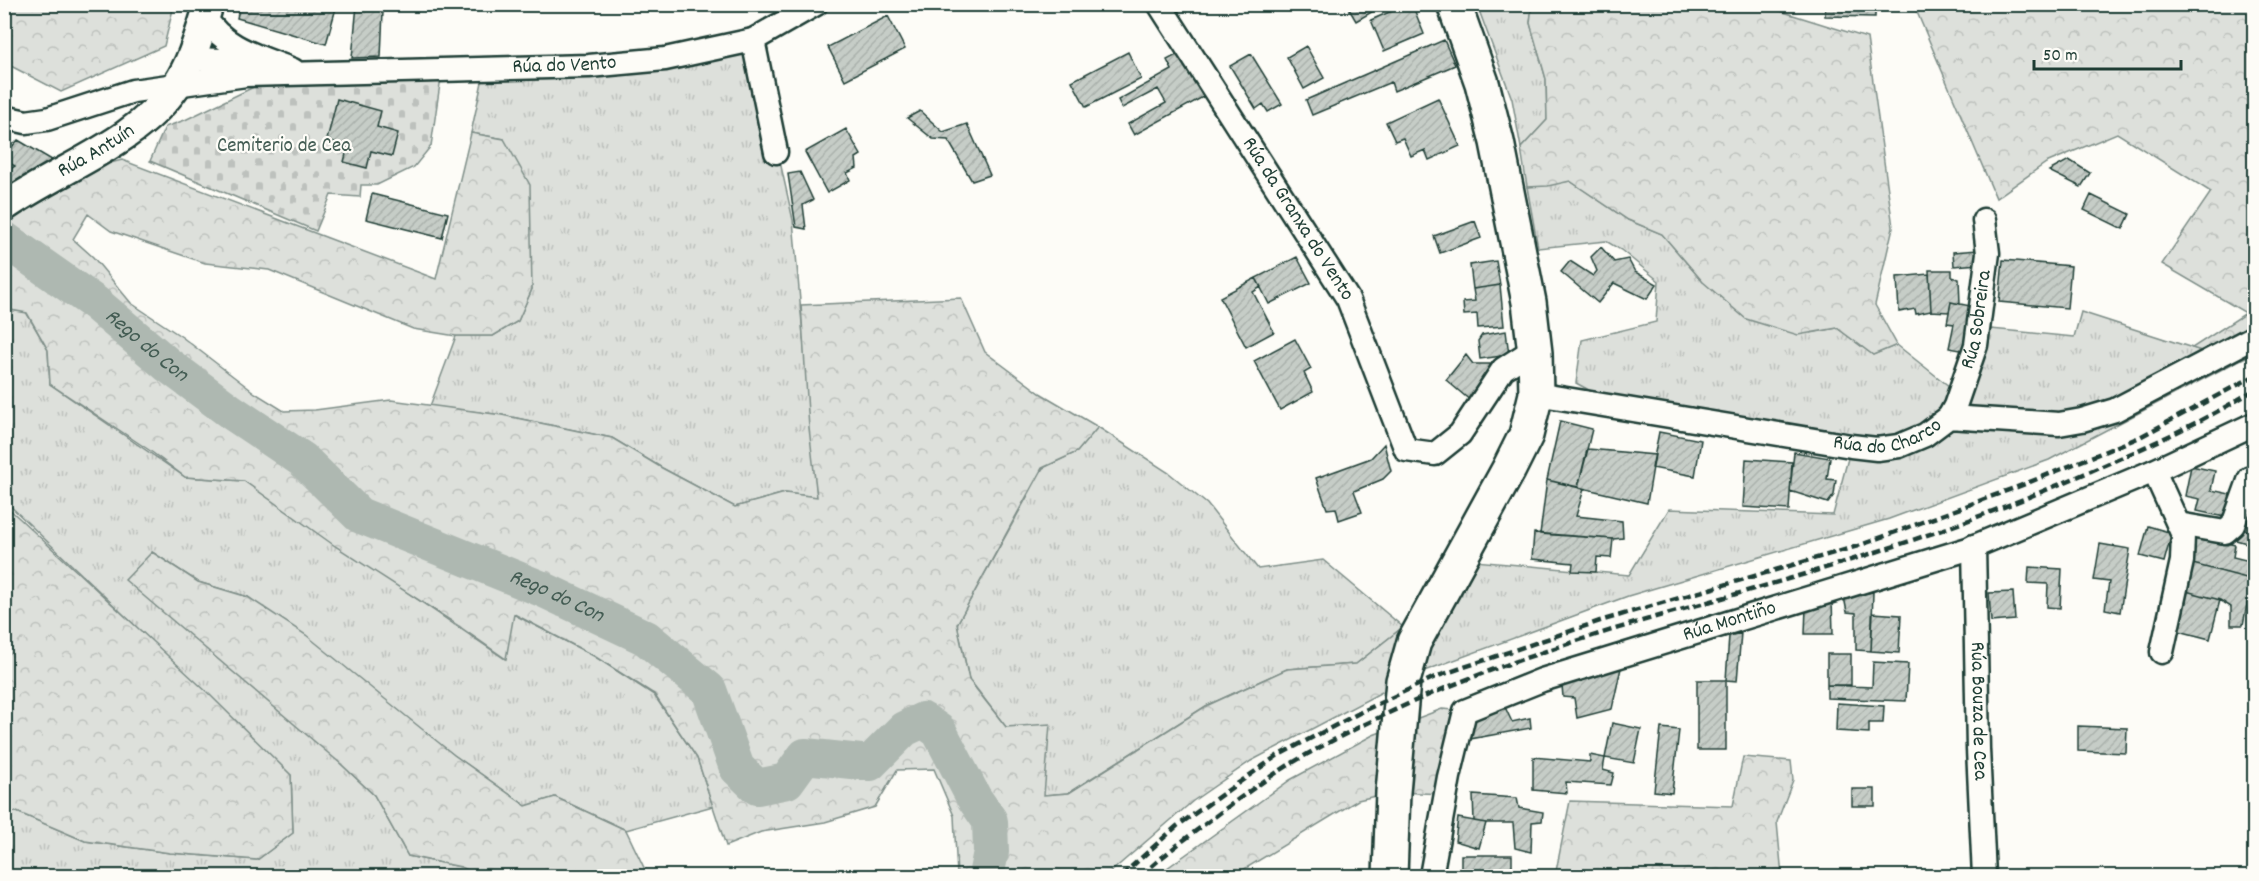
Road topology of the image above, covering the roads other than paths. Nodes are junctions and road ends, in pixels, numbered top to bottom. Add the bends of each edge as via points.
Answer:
1 (816, 4) edge
2 (1159, 4) edge
3 (1454, 4) edge
4 (207, 11) edge
5 (753, 40) junction
6 (191, 59) junction
7 (270, 61) junction
8 (300, 72) junction
9 (177, 84) junction
10 (4, 117) edge
11 (776, 152) dead end
12 (4, 207) edge
13 (1984, 220) dead end
14 (2254, 337) edge
15 (1534, 349) junction
16 (1536, 394) junction
17 (1950, 417) junction
18 (2254, 424) edge
19 (2154, 471) junction
20 (2254, 477) edge
21 (2178, 524) junction
22 (1974, 546) junction
23 (2162, 652) dead end
24 (1390, 876) edge
25 (1431, 876) edge
26 (1984, 876) edge

1 - 5 street, Rúa do Vento
2 - 15 street, Rúa da Granxa do Vento via 1348,299 1406,450 1435,454 1460,434 1503,369
3 - 15 main road via 1482,83 1497,142 1529,303
4 - 6 street, Rúa Antuín
4 - 7 street, Rúa do Vento via 223,39
5 - 8 street, Rúa do Vento via 665,59 589,66
5 - 11 street
6 - 7 street, Rúa do Vento
6 - 9 street, Rúa Antuín
7 - 8 street, Rúa do Vento
8 - 9 street, Rúa do Vento
9 - 10 street, Rúa do Vento via 133,91 47,120 26,122
9 - 12 street, Rúa Antuín via 147,120
13 - 17 street, Rúa Sobreira via 1988,253 1976,345
14 - 17 street, Rúa do Charco via 2115,410 2082,420 2059,424
15 - 16 main road
16 - 17 street, Rúa do Charco via 1877,449 1899,446
16 - 24 main road via 1526,435 1509,470 1414,642 1403,681
18 - 19 street, Rúa Montiño
19 - 21 street
19 - 22 street, Rúa Montiño
20 - 21 street via 2250,478 2233,525 2225,532
21 - 23 street via 2183,536 2182,561
22 - 25 street, Rúa Montiño via 1542,680 1464,711
22 - 26 street, Rúa Bouza de Cea

